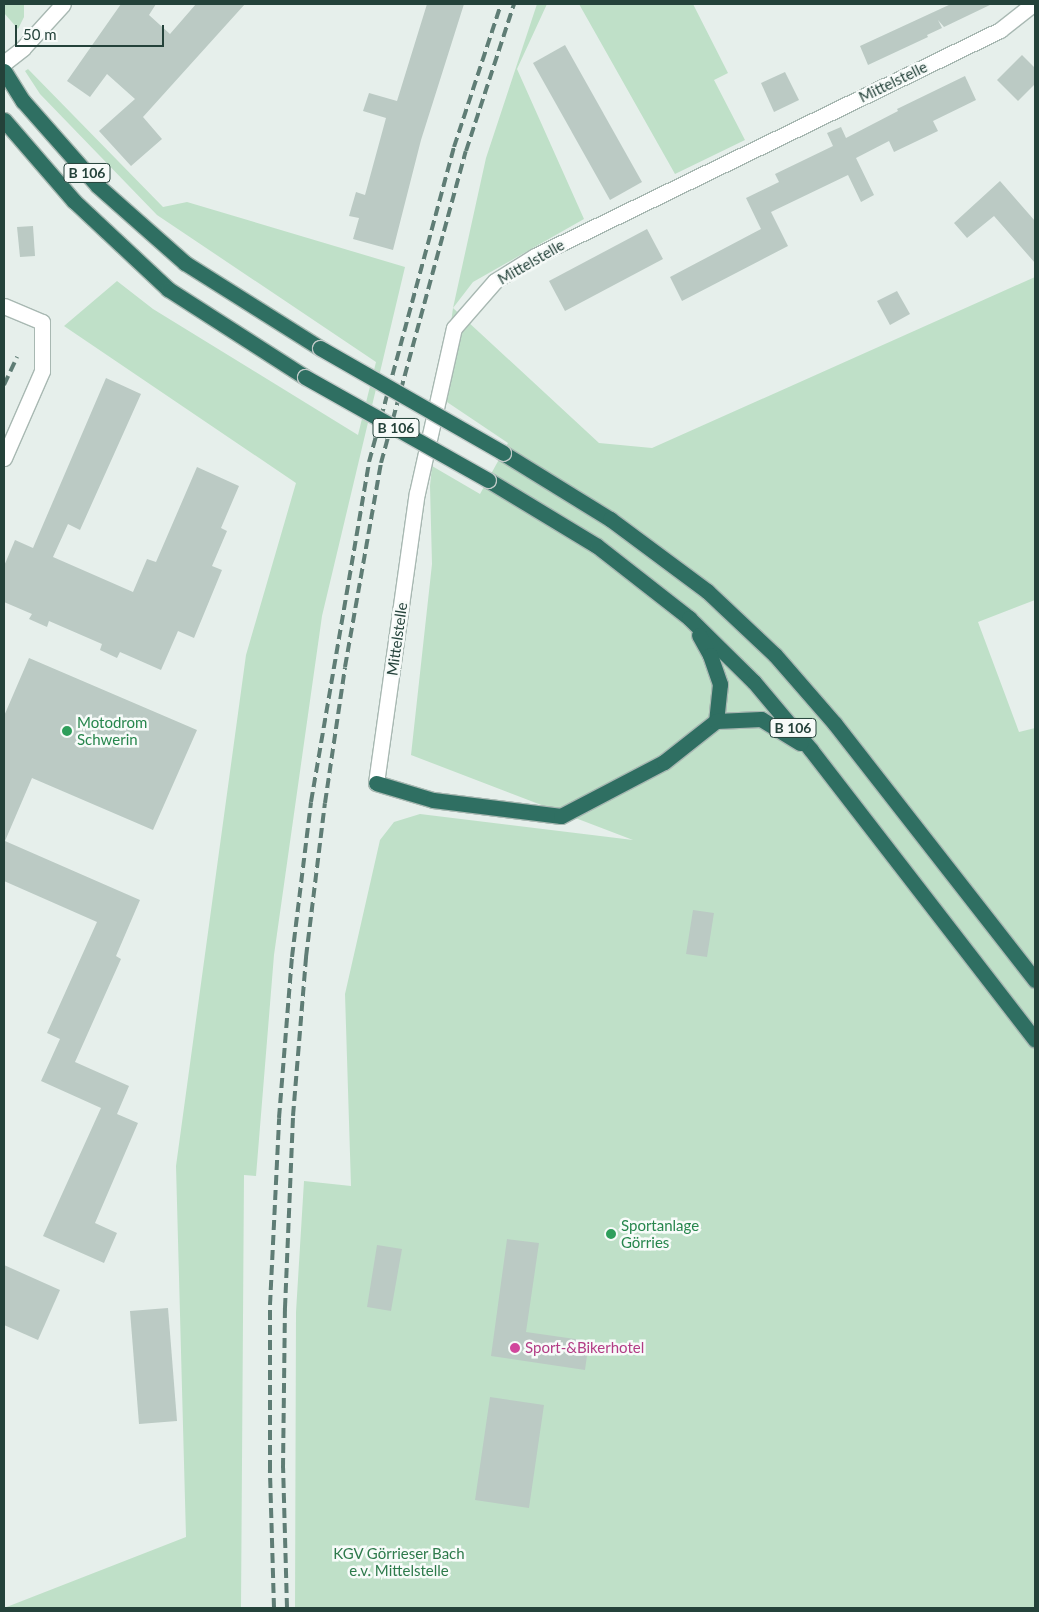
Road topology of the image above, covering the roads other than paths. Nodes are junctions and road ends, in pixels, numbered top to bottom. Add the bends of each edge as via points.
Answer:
1 (63, 4) edge
2 (1033, 4) edge
3 (4, 63) edge
4 (4, 71) edge
5 (4, 120) edge
6 (4, 306) edge
7 (4, 458) edge
8 (689, 618) junction
9 (716, 721) junction
10 (811, 750) junction
11 (376, 783) joint
12 (1035, 980) edge
13 (1035, 1040) edge

1 - 3 street via 35,36
2 - 11 street, Mittelstelle via 1000,30 535,256 495,281 454,328 417,493
4 - 12 highway, B 106, bridge via 23,101 98,186 185,263 320,348 503,453 618,524 708,591 775,655 835,724
5 - 8 highway, B 106, bridge via 74,202 168,289 305,377 488,480 597,546
6 - 7 street via 42,322 42,371
8 - 9 highway via 710,655 720,684
8 - 10 highway, B 106 via 754,682
9 - 10 highway via 761,719
9 - 11 highway via 664,762 561,816 434,800
10 - 13 highway, B 106

